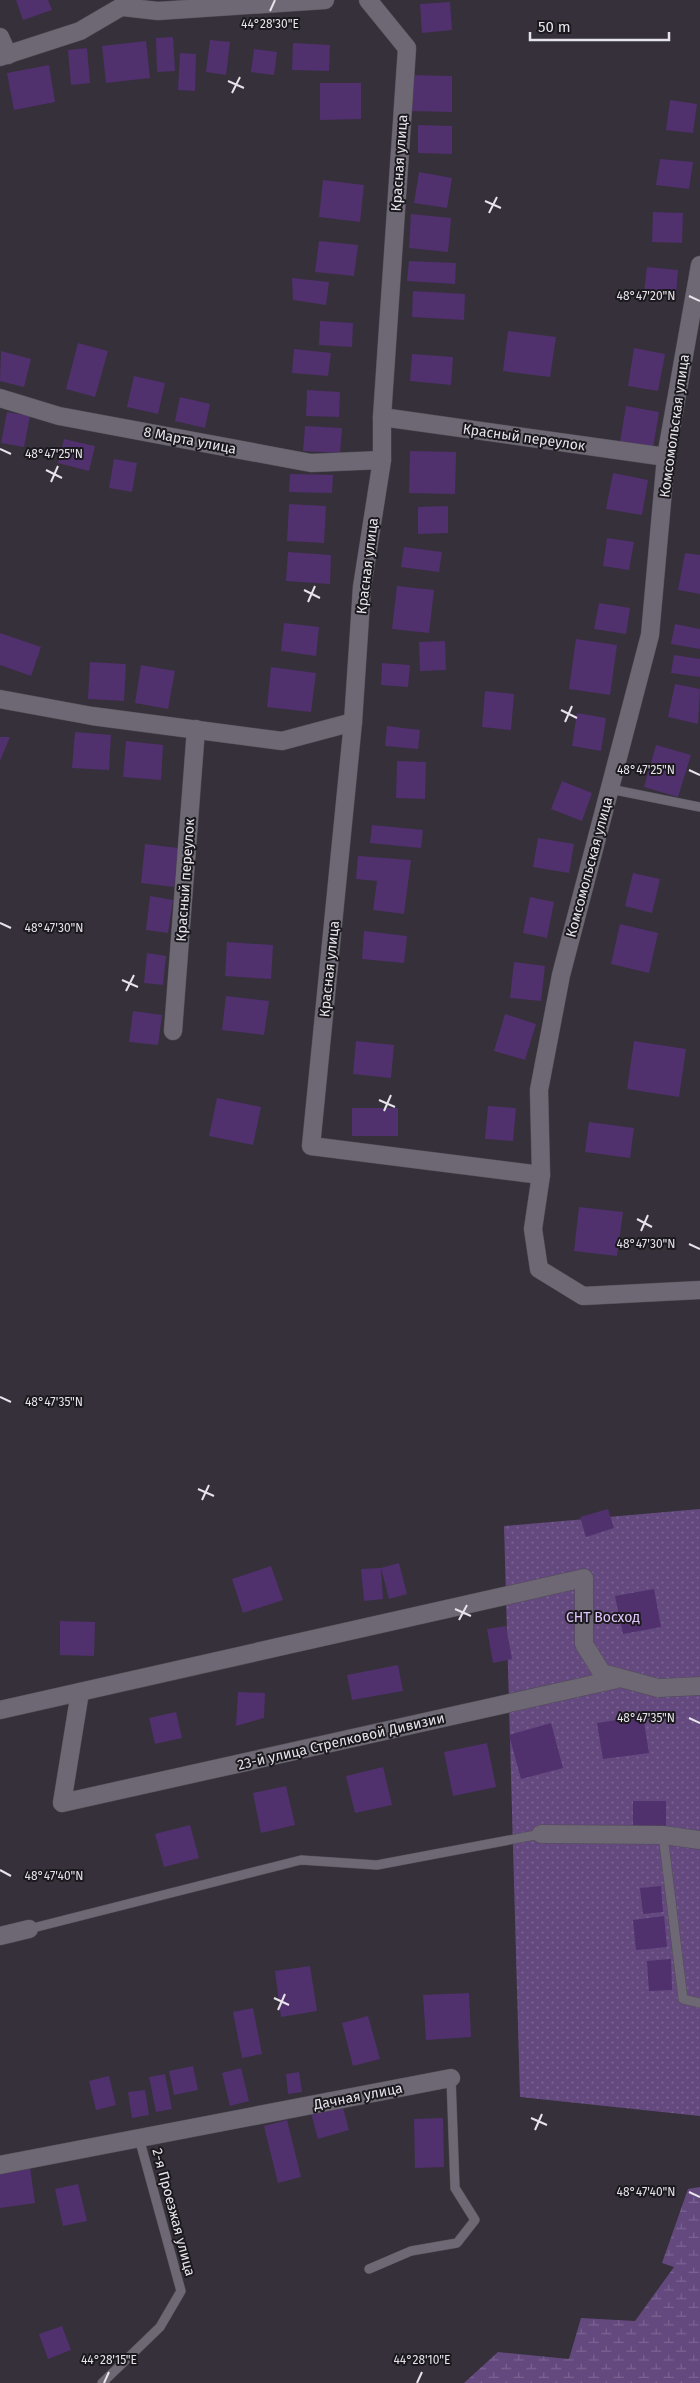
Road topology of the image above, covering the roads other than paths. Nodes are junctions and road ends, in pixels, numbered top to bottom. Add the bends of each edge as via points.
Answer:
1 (325, 0) edge
2 (368, 0) edge
3 (128, 4) edge
4 (0, 37) edge
5 (4, 56) edge
6 (700, 265) edge
7 (0, 398) edge
8 (382, 417) junction
9 (666, 457) junction
10 (382, 460) junction
11 (0, 699) edge
12 (353, 722) junction
13 (196, 729) junction
14 (610, 789) junction
15 (700, 807) edge
16 (174, 1031) dead end
17 (541, 1175) junction
18 (700, 1290) edge
19 (620, 1678) junction
20 (700, 1686) edge
21 (80, 1692) junction
22 (0, 1710) edge
23 (542, 1834) joint
24 (663, 1835) junction
25 (700, 1840) edge
26 (29, 1929) joint
27 (0, 1936) edge
28 (700, 2003) edge
29 (451, 2078) joint
30 (139, 2138) junction
31 (0, 2165) edge
32 (369, 2269) dead end
33 (102, 2383) edge

1 - 3 street via 158,11
2 - 8 street, Красная улица via 406,48
3 - 5 street via 80,31
4 - 5 street
6 - 9 street, Комсомольская улица
7 - 10 street, 8 Марта улица via 59,416 311,463
8 - 9 street, Красный переулок
8 - 10 street, Красная улица
9 - 14 street, Комсомольская улица via 650,635
10 - 12 street, Красная улица via 362,587
11 - 13 street via 92,716
12 - 13 street via 282,741
12 - 17 street, Красная улица via 311,1146
13 - 16 street, Красный переулок
14 - 15 lane
14 - 17 street, Комсомольская улица via 561,975 539,1090
17 - 18 street, Комсомольская улица via 533,1229 539,1269 582,1296
19 - 20 street via 658,1688
19 - 21 street via 602,1673 584,1644 584,1578
19 - 21 street, 23-й улица Стрелковой Дивизии via 62,1803
21 - 22 street
23 - 24 street
23 - 26 lane via 377,1865 300,1860
24 - 25 street
24 - 28 lane via 683,2000
26 - 27 street
29 - 30 street, Дачная улица
29 - 32 lane, Дачная улица via 455,2188 475,2220 457,2242 411,2251
30 - 31 street, Дачная улица
30 - 33 lane, 2-я Проезжая улица via 181,2291 160,2327

